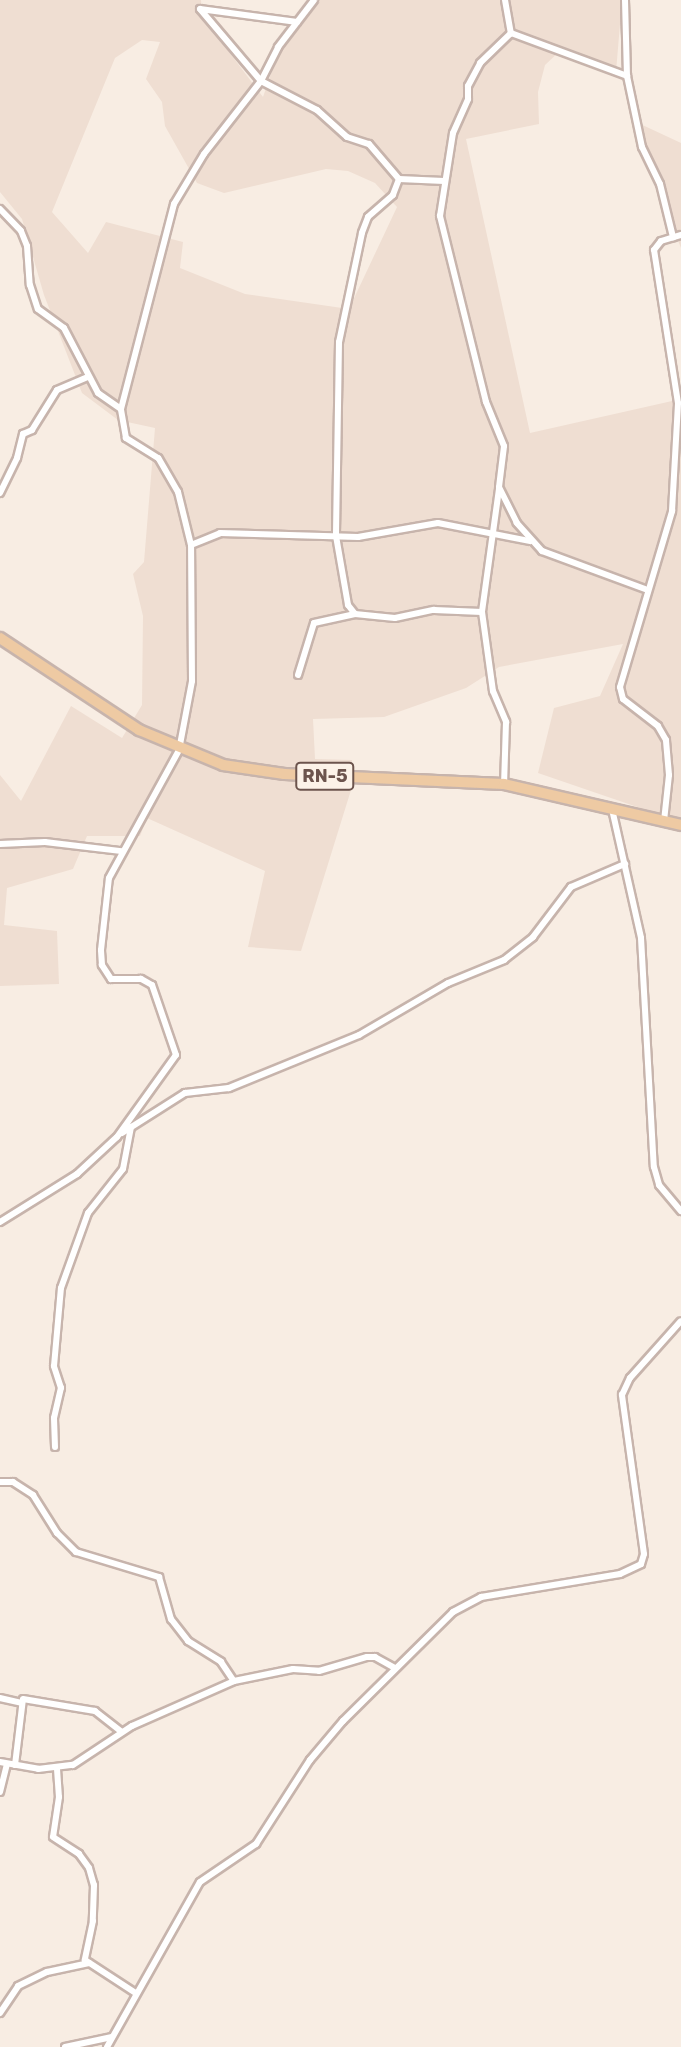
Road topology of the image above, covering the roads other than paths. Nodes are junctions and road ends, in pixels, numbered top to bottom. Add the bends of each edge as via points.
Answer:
1 (314, 0) edge
2 (505, 0) edge
3 (625, 0) edge
4 (297, 22) junction
5 (511, 33) junction
6 (627, 76) junction
7 (261, 81) junction
8 (399, 179) junction
9 (444, 181) junction
10 (0, 209) edge
11 (681, 235) edge
12 (673, 237) junction
13 (88, 377) junction
14 (121, 410) junction
15 (499, 487) junction
16 (0, 494) edge
17 (336, 536) junction
18 (492, 536) junction
19 (530, 541) junction
20 (191, 545) junction
21 (645, 589) junction
22 (482, 612) junction
23 (355, 614) junction
24 (0, 638) edge
25 (298, 675) dead end
26 (179, 750) junction
27 (504, 784) junction
28 (612, 808) junction
29 (664, 821) junction
30 (681, 825) edge
31 (0, 844) edge
32 (121, 851) junction
33 (625, 864) junction
34 (131, 1127) junction
35 (117, 1137) junction
36 (681, 1210) edge
37 (0, 1222) edge
38 (681, 1321) edge
39 (55, 1447) dead end
40 (0, 1482) edge
41 (395, 1668) junction
42 (234, 1681) junction
43 (0, 1698) edge
44 (21, 1703) junction
45 (121, 1731) junction
46 (7, 1764) edge
47 (57, 1769) junction
48 (0, 1792) edge
49 (89, 1963) junction
50 (134, 1992) junction
51 (0, 2013) edge
52 (112, 2038) junction
53 (65, 2047) edge
54 (107, 2047) edge

1 - 4 street
2 - 5 street
3 - 6 street
4 - 7 street
4 - 7 street via 200,9
5 - 6 street
5 - 9 street via 473,75 453,133
6 - 12 street via 642,148 660,184
7 - 8 street via 317,110 346,136 369,144
7 - 14 street via 204,154 174,204
8 - 9 street
8 - 17 street via 393,195 368,218 343,313
9 - 15 street via 442,238 486,402 504,446
10 - 13 street via 21,231 27,246 38,309 71,337
11 - 12 street
12 - 21 street via 654,250 678,403 672,511 665,544
13 - 14 street via 98,393
13 - 16 street via 57,390 32,430 23,434
14 - 20 street via 126,438 167,468
15 - 18 street
15 - 19 street
17 - 18 street via 358,537 438,523
17 - 20 street via 220,533
17 - 23 street via 348,605
18 - 19 street
18 - 22 street
19 - 21 street via 552,555
20 - 26 street via 192,681
21 - 29 street via 620,687 623,699 658,726 666,740 669,775
22 - 23 street via 434,610 395,618
22 - 27 street via 493,691 506,722
23 - 25 street via 314,623
24 - 26 main road, RN-5 via 130,725
26 - 27 main road, RN-5 via 223,765 269,773
26 - 32 street
27 - 28 main road, RN-5
28 - 29 main road, RN-5
28 - 33 street
29 - 30 main road, RN-5
31 - 32 street via 45,842
32 - 35 street via 105,897 102,965 111,979 141,979 152,985 176,1046 171,1064
33 - 34 street via 571,887 534,937 504,960 448,983 359,1035 229,1088 185,1093
33 - 36 street via 641,938 654,1167 659,1185
34 - 35 street
34 - 39 street via 123,1169 89,1213 61,1288 54,1366 61,1388 54,1418
35 - 37 street via 45,1198
38 - 41 street via 630,1378 622,1395 644,1554 641,1564 621,1574 469,1601
40 - 42 street via 13,1482 33,1495 76,1552 159,1577 171,1619 188,1642 221,1662
41 - 42 street via 367,1657 319,1671 293,1669
41 - 50 street via 310,1760 256,1844 200,1882
42 - 45 street
43 - 44 street
44 - 45 street via 29,1698 95,1711
44 - 46 street
45 - 47 street via 73,1765
46 - 47 street
46 - 48 street
47 - 49 street via 59,1797 53,1838 79,1854 94,1885 93,1921 84,1953
49 - 50 street
49 - 51 street via 47,1972 18,1986
50 - 52 street
52 - 53 street
52 - 54 street

